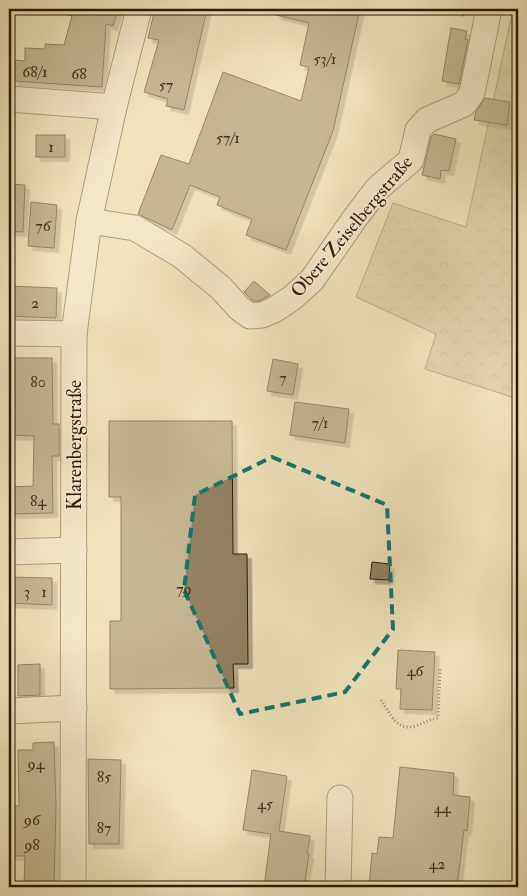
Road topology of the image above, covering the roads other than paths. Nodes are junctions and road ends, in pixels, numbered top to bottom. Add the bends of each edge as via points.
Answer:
1 (139, 9) edge
2 (489, 9) edge
3 (9, 99) edge
4 (114, 107) junction
5 (90, 222) junction
6 (9, 333) edge
7 (74, 334) junction
8 (74, 550) junction
9 (9, 552) edge
10 (74, 708) junction
11 (9, 711) edge
12 (340, 798) dead end
13 (73, 887) edge
14 (338, 887) edge

1 - 4 street, Klarenbergstraße
2 - 5 street, Obere Zeiselbergstraße via 472,93 464,104 427,120 418,130 411,160 378,188 312,280 274,310 262,316 250,316 182,256 136,228
3 - 4 street
4 - 5 street, Klarenbergstraße
5 - 7 street, Klarenbergstraße
6 - 7 street
7 - 8 street, Klarenbergstraße
8 - 9 street
8 - 10 street, Klarenbergstraße
10 - 11 street
10 - 13 street, Klarenbergstraße
12 - 14 street

